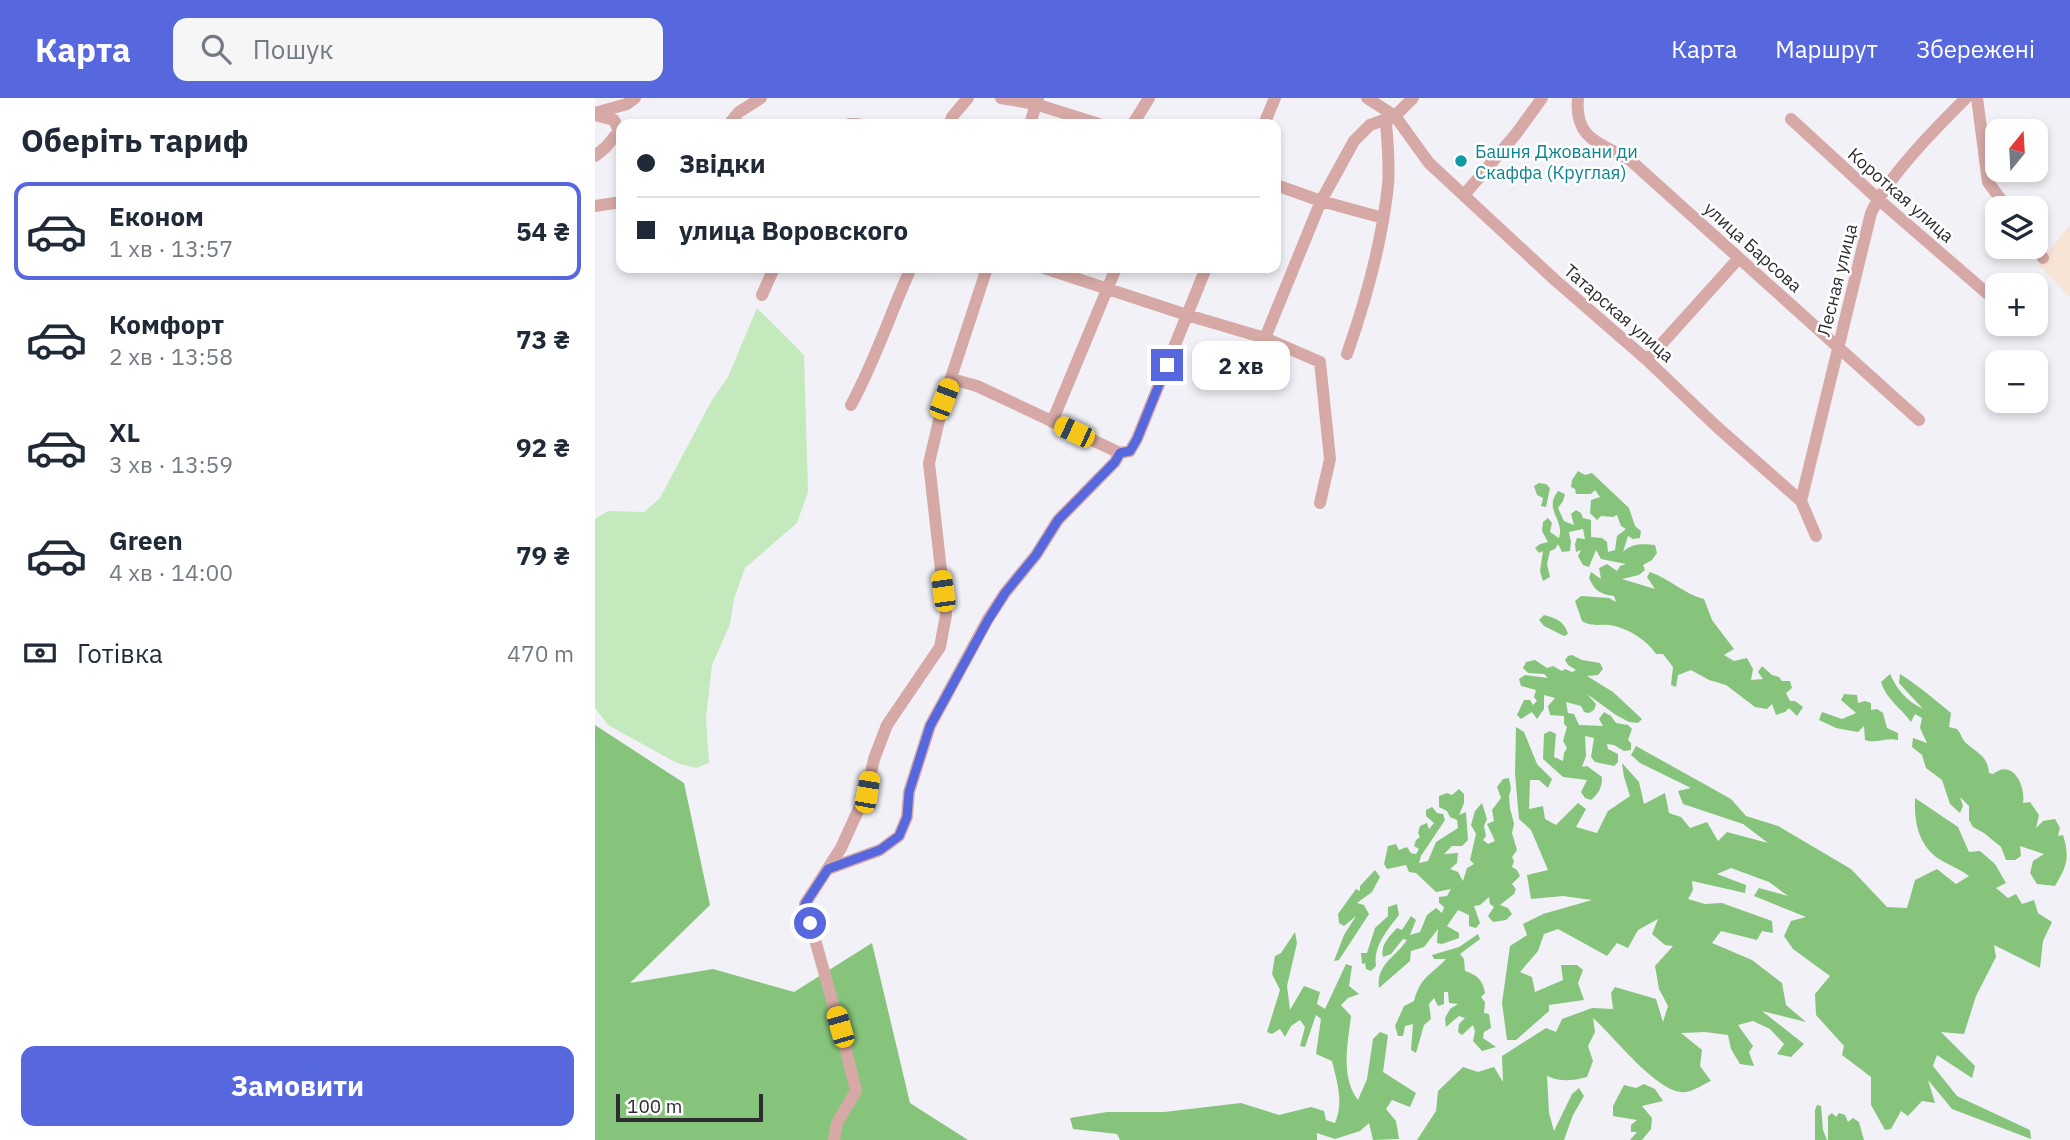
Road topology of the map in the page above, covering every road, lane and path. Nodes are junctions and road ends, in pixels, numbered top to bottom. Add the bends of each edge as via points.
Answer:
1 (635, 98) edge
2 (761, 98) edge
3 (968, 98) edge
4 (1001, 98) edge
5 (1149, 98) edge
6 (1275, 98) edge
7 (1367, 98) edge
8 (1413, 98) edge
9 (1542, 98) edge
10 (1578, 98) edge
11 (1966, 98) edge
12 (1977, 98) edge
13 (1037, 101) edge
14 (595, 114) edge
15 (1391, 118) junction
16 (733, 119) edge
17 (950, 119) edge
18 (1032, 119) edge
19 (1086, 119) edge
20 (1136, 119) edge
21 (1266, 119) edge
22 (1791, 119) dead end
23 (616, 124) edge
24 (616, 135) edge
25 (595, 156) edge
26 (1281, 187) edge
27 (1464, 195) junction
28 (1998, 196) edge
29 (1878, 199) junction
30 (1321, 201) junction
31 (616, 203) edge
32 (595, 205) edge
33 (1383, 218) junction
34 (1739, 258) junction
35 (772, 273) edge
36 (909, 273) edge
37 (985, 273) edge
38 (1059, 273) edge
39 (1114, 273) edge
40 (1204, 273) edge
41 (1106, 289) junction
42 (1985, 292) edge
43 (762, 295) dead end
44 (1187, 315) junction
45 (1265, 338) junction
46 (1839, 347) junction
47 (1347, 354) dead end
48 (1647, 360) junction
49 (952, 379) junction
50 (851, 405) dead end
51 (1919, 420) dead end
52 (1052, 422) junction
53 (1125, 452) junction
54 (1801, 501) junction
55 (1321, 503) dead end
56 (1816, 536) dead end
57 (828, 869) junction
58 (834, 1140) edge

1 - 14 street
2 - 16 street
3 - 17 street
4 - 13 street
5 - 20 street
6 - 21 street
7 - 15 street
8 - 15 street
9 - 27 street
10 - 34 street, улица Барсова via 1581,128 1592,140 1630,160
11 - 29 street, Лесная улица
12 - 28 street via 1988,182
13 - 18 street
13 - 19 street
14 - 23 street
15 - 27 street, Татарская улица
15 - 30 street via 1370,125 1354,141
15 - 33 street
22 - 29 street, Короткая улица
24 - 25 street
26 - 30 street
27 - 48 street, Татарская улица
29 - 42 street, Короткая улица
29 - 46 street, Лесная улица
30 - 33 street
30 - 45 street
31 - 32 street
33 - 47 street via 1363,309
34 - 46 street, улица Барсова
34 - 48 street
35 - 43 street
36 - 50 street
37 - 49 street
38 - 41 street
39 - 41 street
40 - 44 street
41 - 44 street
41 - 52 street
44 - 45 street
44 - 53 street via 1137,439
45 - 55 street via 1320,362 1330,459
46 - 51 street, улица Барсова
46 - 54 street, Лесная улица
48 - 54 street, Татарская улица
49 - 52 street
49 - 57 street via 929,463 946,615 940,647 887,725 867,792
52 - 53 street
53 - 57 street via 1058,520 988,620 930,726 899,836 880,850
54 - 56 street, Татарская улица
57 - 58 street via 805,904 856,1091 837,1123

